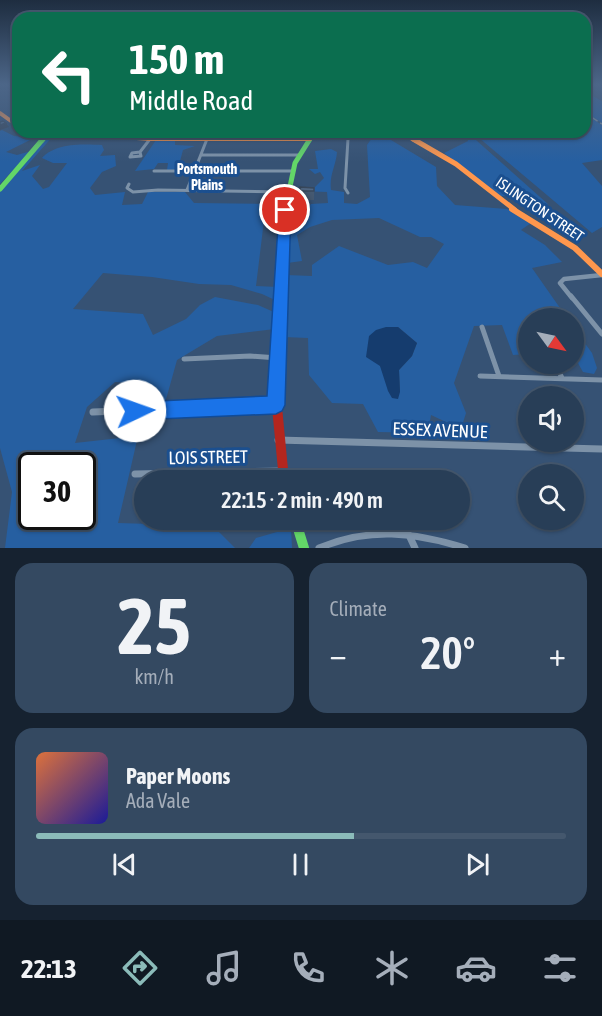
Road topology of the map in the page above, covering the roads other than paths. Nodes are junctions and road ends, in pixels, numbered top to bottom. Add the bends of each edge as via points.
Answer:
1 (45, 138) edge
2 (137, 138) edge
3 (219, 138) edge
4 (310, 138) edge
5 (349, 138) edge
6 (410, 138) edge
7 (150, 139) junction
8 (207, 139) junction
9 (140, 152) dead end
10 (201, 155) junction
11 (299, 155) junction
12 (154, 171) dead end
13 (195, 171) junction
14 (292, 171) junction
15 (129, 184) dead end
16 (0, 189) edge
17 (187, 190) junction
18 (288, 192) junction
19 (348, 193) dead end
20 (602, 274) edge
21 (482, 327) dead end
22 (602, 334) edge
23 (278, 358) junction
24 (184, 359) dead end
25 (560, 374) edge
26 (480, 376) dead end
27 (499, 376) junction
28 (562, 378) junction
29 (602, 380) edge
30 (276, 405) junction
31 (93, 411) dead end
32 (278, 440) junction
33 (602, 449) edge
34 (282, 470) edge
35 (298, 530) edge
36 (408, 533) junction
37 (304, 548) edge
38 (319, 548) edge
39 (415, 548) edge
40 (465, 548) edge

1 - 16 street
2 - 7 street
3 - 8 street
4 - 11 street
5 - 19 street via 345,188
6 - 20 street, ISLINGTON STREET via 456,164 508,206 575,248
7 - 8 street
7 - 9 street
8 - 10 street
10 - 11 street
10 - 13 street
11 - 14 street
12 - 13 street
13 - 14 street
13 - 17 street
14 - 18 street
15 - 17 street via 127,188 133,192
17 - 18 street
18 - 23 street
20 - 22 street via 560,281
21 - 27 street
23 - 24 street
23 - 30 street
25 - 28 street
26 - 27 street
27 - 28 street
28 - 29 street
30 - 31 street
30 - 32 street
32 - 33 street, ESSEX AVENUE
32 - 34 street
35 - 37 street
36 - 38 street via 359,533
36 - 39 street
36 - 40 street

